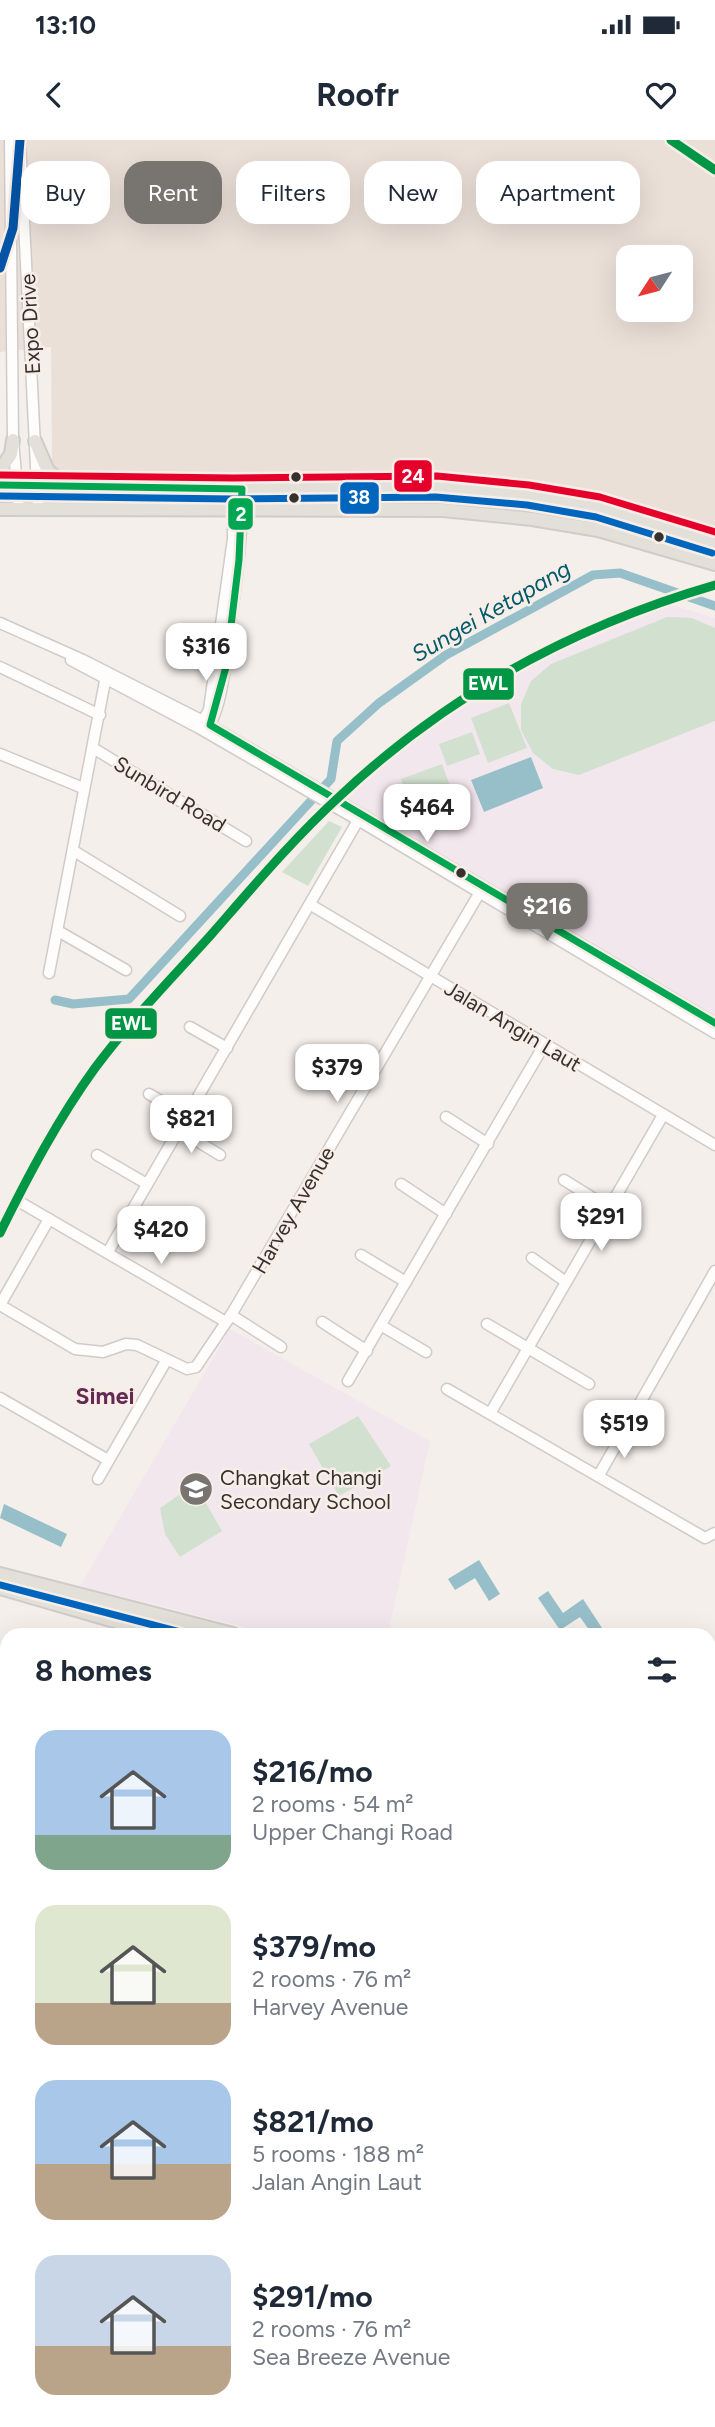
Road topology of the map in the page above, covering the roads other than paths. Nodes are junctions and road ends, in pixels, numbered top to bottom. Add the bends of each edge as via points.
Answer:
1 (10, 140) edge
2 (20, 140) edge
3 (13, 440) junction
4 (35, 441) junction
5 (0, 470) edge
6 (0, 485) edge
7 (17, 485) junction
8 (37, 485) junction
9 (68, 486) junction
10 (238, 489) junction
11 (38, 508) junction
12 (0, 509) edge
13 (19, 509) junction
14 (238, 509) junction
15 (715, 543) edge
16 (715, 564) edge
17 (0, 624) edge
18 (0, 667) edge
19 (110, 678) junction
20 (99, 717) junction
21 (204, 727) junction
22 (93, 748) junction
23 (0, 754) edge
24 (83, 788) junction
25 (360, 817) junction
26 (247, 841) dead end
27 (75, 851) junction
28 (481, 891) junction
29 (311, 905) junction
30 (180, 916) dead end
31 (58, 931) junction
32 (126, 970) dead end
33 (49, 973) dead end
34 (429, 975) junction
35 (715, 1024) edge
36 (190, 1027) dead end
37 (715, 1033) edge
38 (544, 1045) junction
39 (227, 1048) junction
40 (149, 1094) dead end
41 (663, 1115) junction
42 (187, 1116) junction
43 (446, 1117) dead end
44 (179, 1130) junction
45 (488, 1144) junction
46 (715, 1145) edge
47 (97, 1154) dead end
48 (220, 1155) dead end
49 (564, 1180) dead end
50 (147, 1184) junction
51 (401, 1184) dead end
52 (18, 1201) dead end
53 (609, 1209) junction
54 (131, 1211) junction
55 (446, 1214) junction
56 (50, 1219) junction
57 (175, 1236) dead end
58 (108, 1252) junction
59 (361, 1255) dead end
60 (532, 1258) dead end
61 (715, 1271) edge
62 (406, 1282) junction
63 (566, 1282) junction
64 (0, 1305) edge
65 (229, 1318) junction
66 (322, 1322) dead end
67 (487, 1324) dead end
68 (382, 1326) junction
69 (281, 1347) dead end
70 (528, 1348) junction
71 (367, 1351) junction
72 (426, 1352) dead end
73 (166, 1361) junction
74 (348, 1381) dead end
75 (589, 1384) dead end
76 (447, 1389) dead end
77 (0, 1398) edge
78 (491, 1412) junction
79 (108, 1460) junction
80 (599, 1475) junction
81 (98, 1479) dead end
82 (715, 1533) edge
83 (0, 1574) edge
84 (0, 1588) edge
85 (138, 1628) edge
86 (184, 1628) edge

1 - 3 street, Expo Drive
2 - 4 street, Expo Drive
3 - 5 main road via 11,454
3 - 7 street, Expo Drive
4 - 8 street, Expo Drive
4 - 9 main road via 48,471
6 - 7 main road
7 - 8 main road
7 - 13 street, Expo Drive
8 - 9 main road
8 - 11 street, Expo Drive
9 - 10 main road
10 - 14 street
10 - 15 main road via 436,486 528,495 598,507
11 - 13 main road
11 - 14 main road
12 - 13 main road
14 - 16 main road via 443,510 532,519 598,530
14 - 21 street
17 - 19 street
18 - 20 street
19 - 20 street, Sunbird Road
19 - 21 street
20 - 22 street, Sunbird Road
21 - 25 street
22 - 24 street, Sunbird Road
22 - 26 street, Sunbird Road
23 - 24 street
24 - 27 street, Sunbird Road
25 - 28 street
25 - 29 street
27 - 30 street
27 - 31 street, Sunbird Road
28 - 34 street, Harvey Avenue
28 - 35 street
28 - 37 street
29 - 34 street, Jalan Angin Laut
29 - 39 street
31 - 32 street
31 - 33 street, Sunbird Road
34 - 38 street, Jalan Angin Laut
34 - 65 street, Harvey Avenue
36 - 39 street
38 - 41 street, Jalan Angin Laut
38 - 45 street
39 - 42 street
40 - 42 street
41 - 46 street, Jalan Angin Laut
41 - 53 street
42 - 44 street
43 - 45 street
44 - 48 street
44 - 50 street
45 - 55 street
47 - 50 street
49 - 53 street
50 - 54 street
51 - 55 street
52 - 56 street
53 - 63 street
54 - 57 street
54 - 58 street
55 - 62 street
56 - 58 street
56 - 64 street
58 - 65 street
59 - 62 street
60 - 63 street
61 - 80 street
62 - 68 street
63 - 70 street
64 - 73 street via 75,1349 103,1352 137,1345
65 - 69 street
65 - 73 street, Harvey Avenue via 196,1367 187,1369
66 - 71 street
67 - 70 street
68 - 71 street
68 - 72 street
70 - 75 street
70 - 78 street
71 - 74 street
73 - 79 street
76 - 78 street
77 - 79 street
78 - 80 street
79 - 81 street
80 - 82 street via 705,1538
83 - 86 main road
84 - 85 main road

